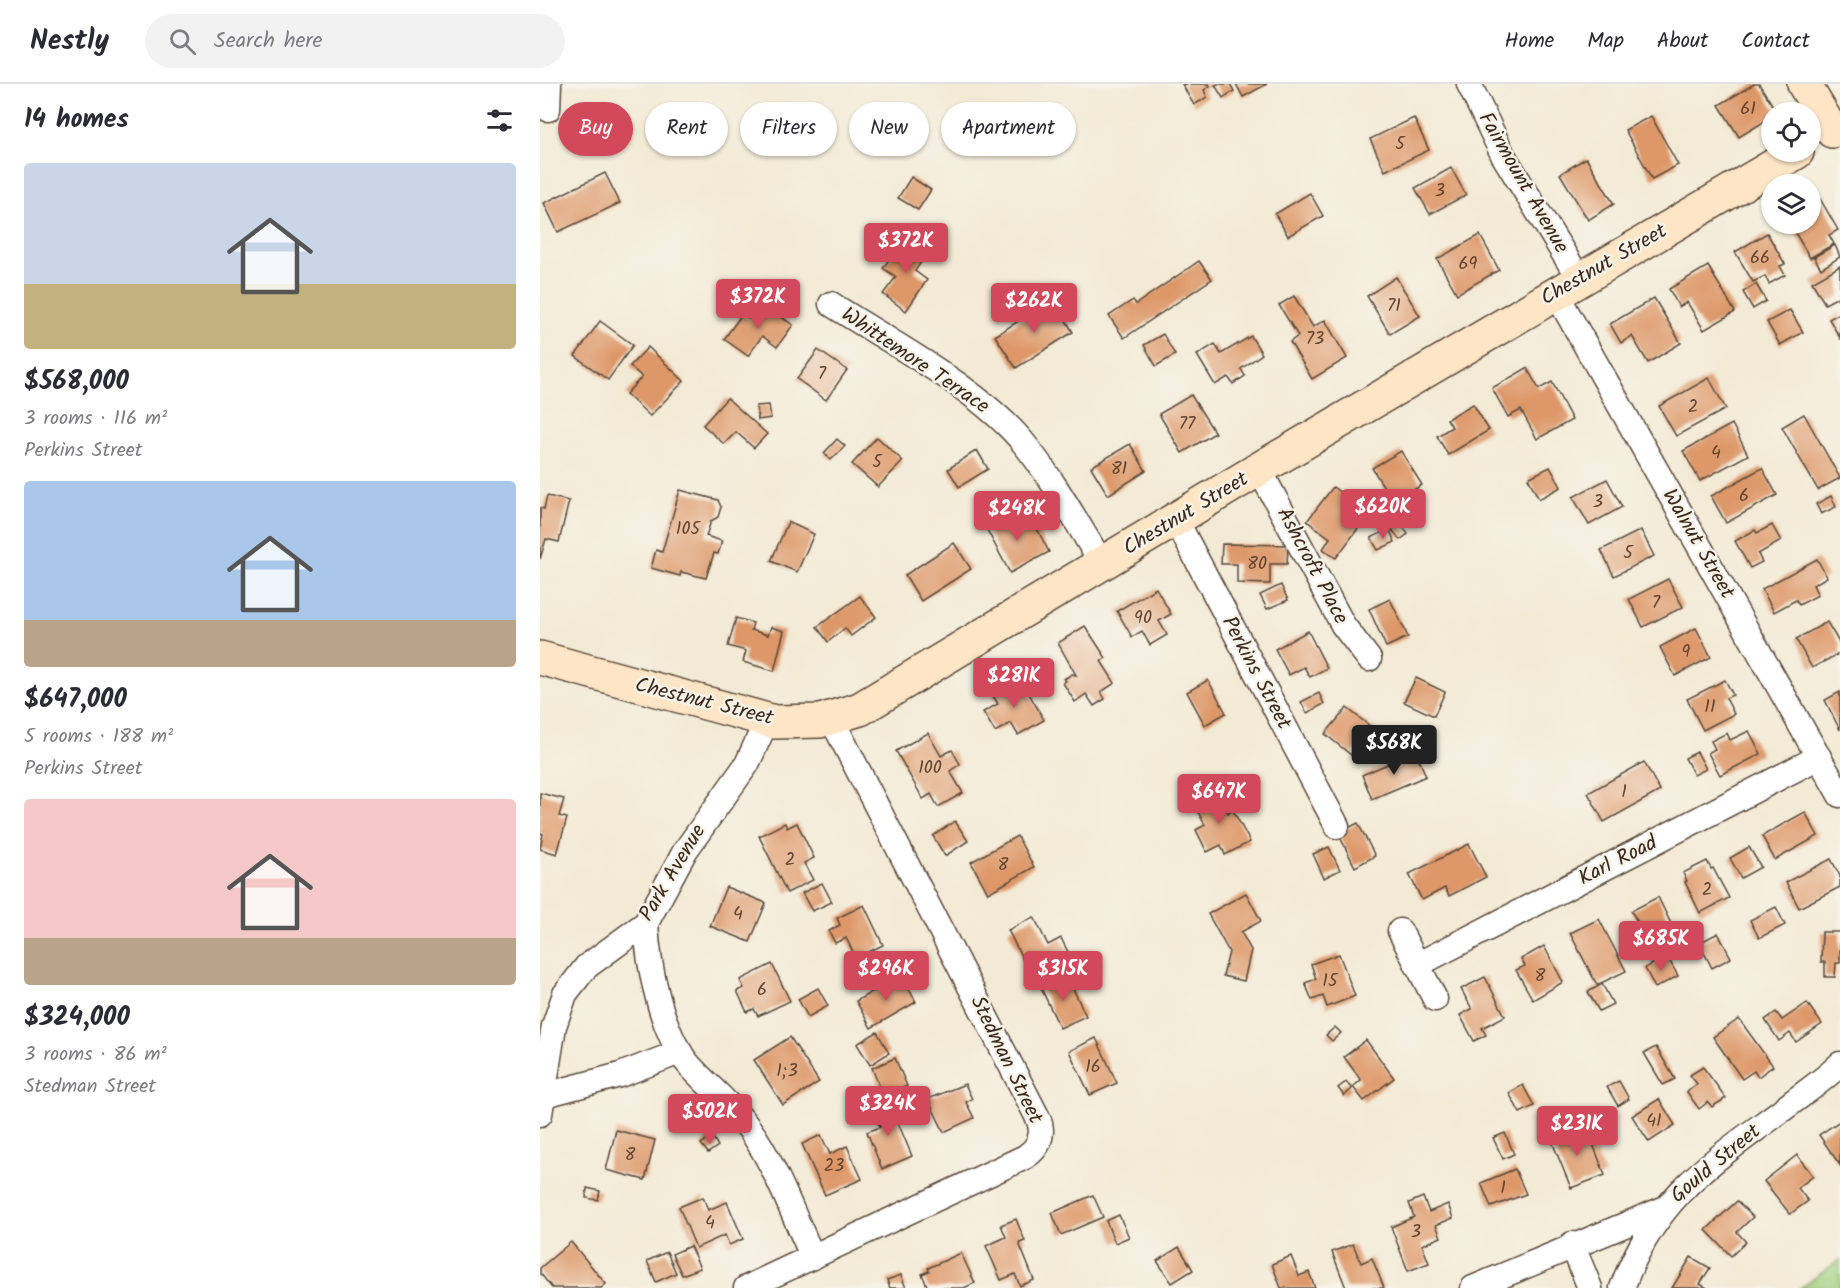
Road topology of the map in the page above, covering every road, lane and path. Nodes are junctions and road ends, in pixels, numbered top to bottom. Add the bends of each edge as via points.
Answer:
1 (549, 84) edge
2 (1469, 84) edge
3 (1804, 84) edge
4 (548, 109) dead end
5 (1831, 137) edge
6 (1780, 162) edge
7 (1568, 286) junction
8 (831, 304) dead end
9 (1259, 469) junction
10 (1176, 520) junction
11 (1103, 565) junction
12 (540, 658) edge
13 (1369, 659) dead end
14 (831, 718) junction
15 (767, 720) junction
16 (1819, 757) junction
17 (1840, 795) edge
18 (1337, 826) dead end
19 (646, 923) junction
20 (1400, 931) dead end
21 (1418, 965) junction
22 (1435, 999) dead end
23 (680, 1052) junction
24 (1840, 1064) edge
25 (542, 1104) edge
26 (1663, 1209) junction
27 (1572, 1244) junction
28 (813, 1257) junction
29 (746, 1288) edge
30 (1473, 1288) edge
31 (1590, 1288) edge
32 (1622, 1288) edge

1 - 4 street
2 - 7 street, Fairmount Avenue
3 - 5 street
6 - 7 street, Chestnut Street
7 - 9 street, Chestnut Street
7 - 16 street, Walnut Street
8 - 11 street, Whittemore Terrace via 963,389 1000,420 1034,456
9 - 10 street, Chestnut Street
9 - 13 street, Ashcroft Place via 1343,626
10 - 11 street, Chestnut Street
10 - 18 street, Perkins Street
11 - 14 street, Chestnut Street via 879,699
12 - 15 street, Chestnut Street
14 - 15 street, Chestnut Street via 794,723
14 - 28 street, Stedman Street via 1038,1118 1041,1134 1038,1145 1025,1157
15 - 19 street, Park Avenue via 747,764 685,851
16 - 17 street, Walnut Street
16 - 21 street, Karl Road
19 - 23 street via 651,969
19 - 25 street, Park Avenue via 586,967 565,994 554,1026
20 - 21 street
21 - 22 street
23 - 25 street
23 - 28 street via 756,1138
24 - 26 street, Gould Street via 1696,1175
26 - 27 street
26 - 32 street, Gould Street via 1638,1248
27 - 30 street
27 - 31 street
28 - 29 street, Stedman Street

